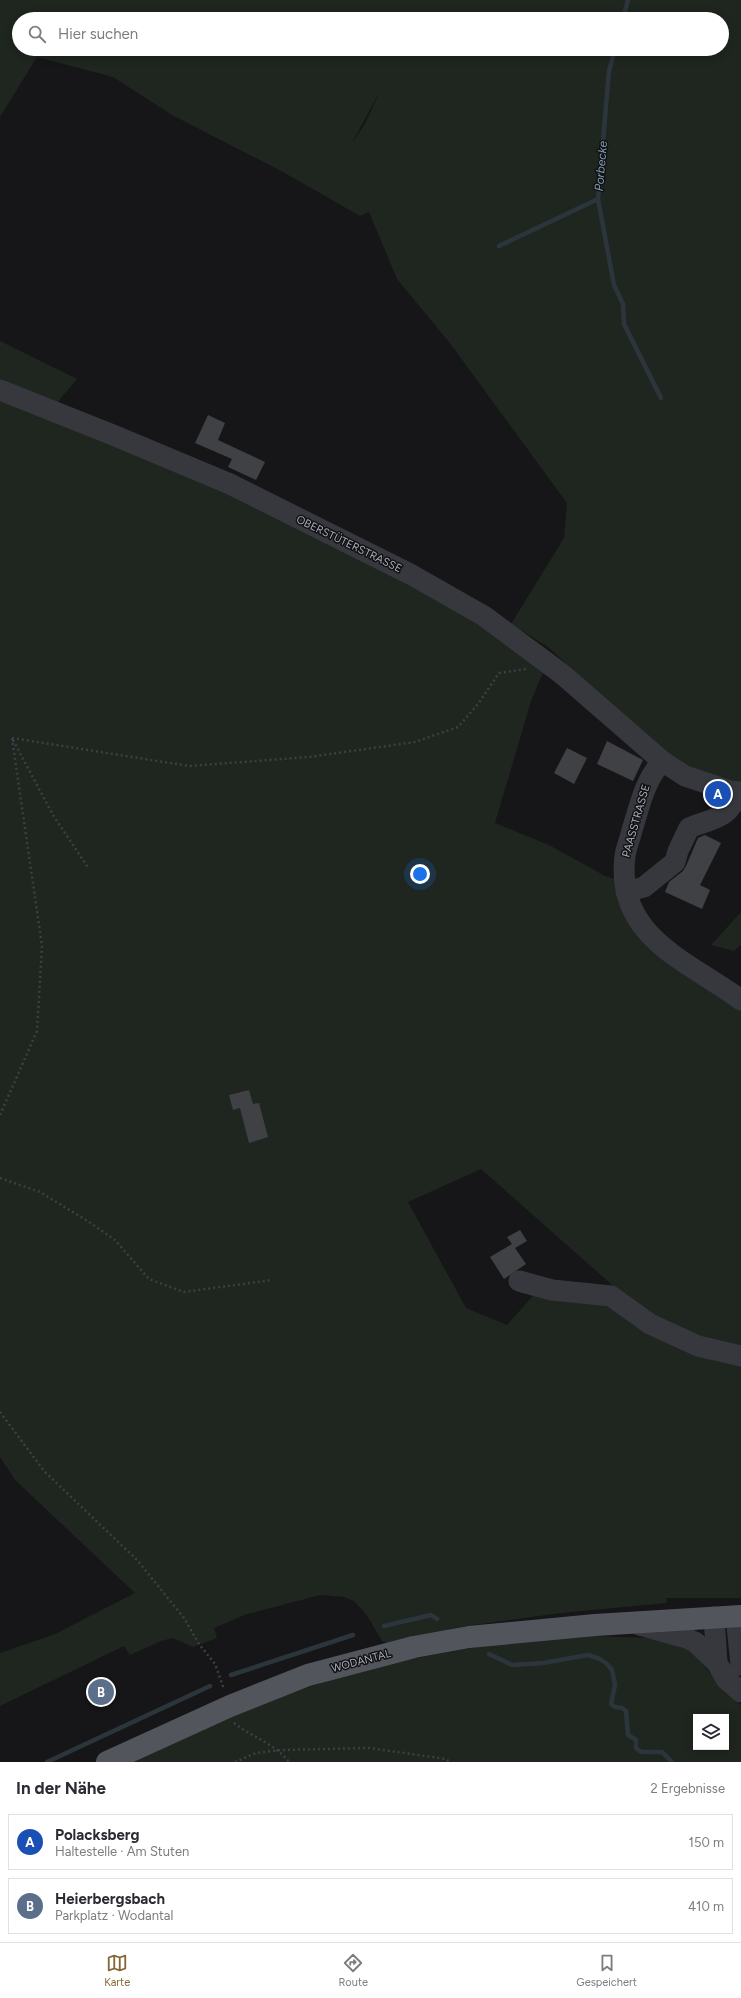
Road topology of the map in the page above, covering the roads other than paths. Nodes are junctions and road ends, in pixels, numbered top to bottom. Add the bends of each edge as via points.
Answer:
1 (0, 390) edge
2 (662, 761) junction
3 (740, 792) edge
4 (626, 892) junction
5 (741, 1000) edge
6 (520, 1281) dead end
7 (741, 1356) edge
8 (738, 1616) edge
9 (714, 1618) junction
10 (631, 1623) junction
11 (717, 1663) junction
12 (741, 1665) edge
13 (741, 1692) edge
14 (107, 1762) edge

1 - 2 street, OBERSTÜTERSTRASSE via 230,484 438,590 484,616 549,663
2 - 3 street, OBERSTÜTERSTRASSE via 685,776
2 - 4 street, PAASSTRASSE via 651,773 644,790 625,855
3 - 4 street via 730,810 718,818 690,828 675,862 664,872 644,887
4 - 5 street, PAASSTRASSE via 630,905 654,939 675,957
6 - 7 street via 552,1290 611,1296 650,1324 698,1346
8 - 9 main road, WODANTAL
8 - 12 street, WODANTAL
9 - 10 main road, WODANTAL
9 - 11 street, WODANTAL
10 - 11 street, WODANTAL via 691,1640
10 - 14 main road, WODANTAL via 469,1637 414,1647 308,1675 230,1706
11 - 13 street, WODANTAL via 726,1679

